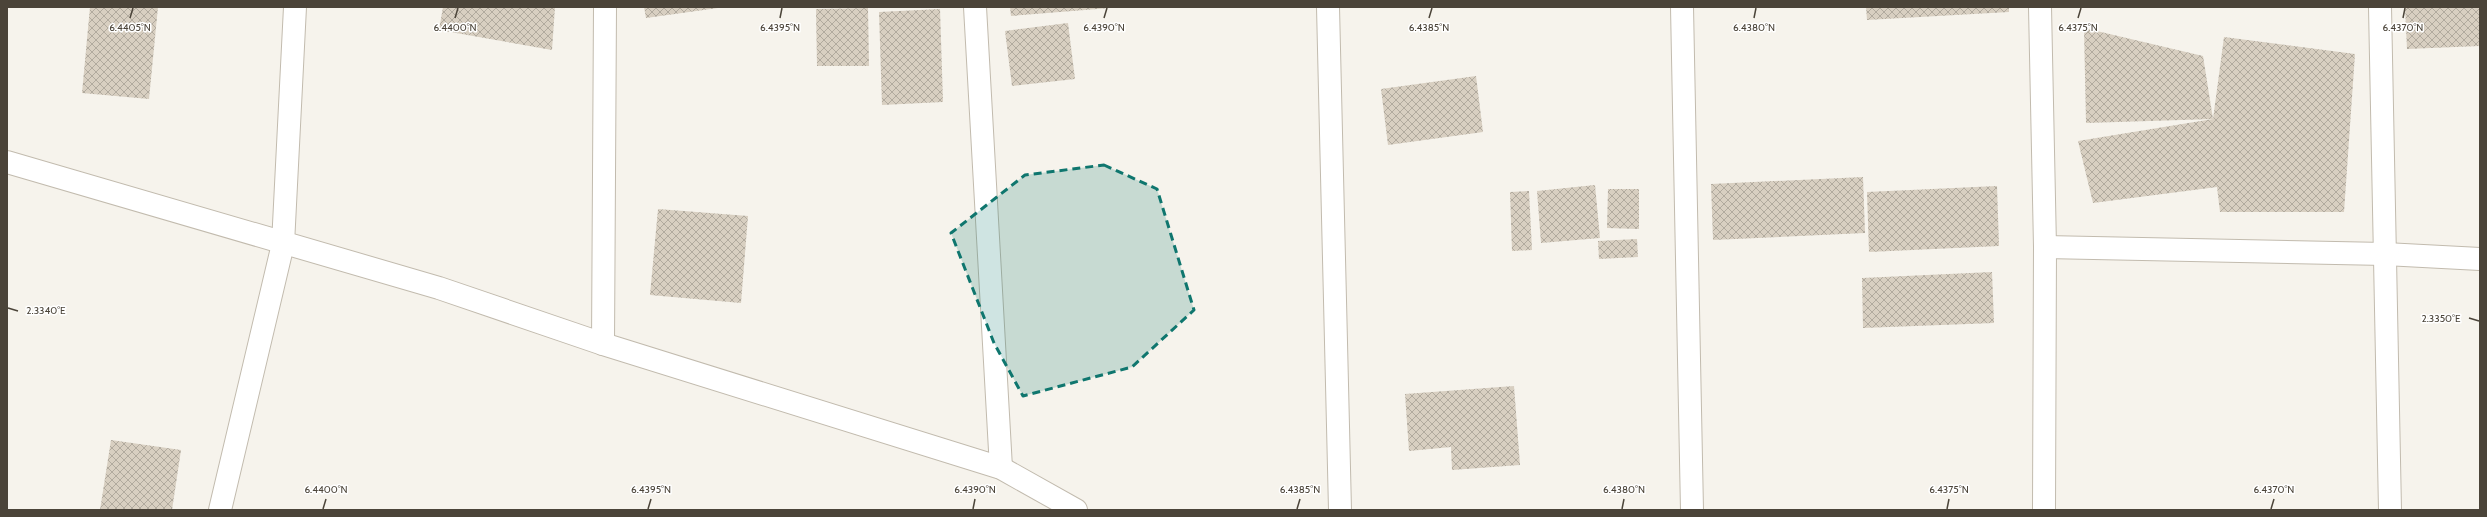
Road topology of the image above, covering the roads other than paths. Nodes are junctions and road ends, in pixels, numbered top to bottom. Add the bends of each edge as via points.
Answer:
1 (295, 7) edge
2 (605, 7) edge
3 (975, 7) edge
4 (1328, 7) edge
5 (1682, 7) edge
6 (2040, 7) edge
7 (2380, 7) edge
8 (7, 162) edge
9 (283, 244) junction
10 (2045, 247) junction
11 (2385, 254) junction
12 (2480, 259) edge
13 (603, 344) junction
14 (1000, 468) junction
15 (220, 510) edge
16 (1076, 510) edge
17 (1340, 510) edge
18 (1692, 510) edge
19 (2044, 510) edge
20 (2390, 510) edge

1 - 9 street
2 - 13 street
3 - 14 street
4 - 17 street
5 - 18 street
6 - 10 street
7 - 11 street
8 - 9 street
9 - 13 street via 439,288
9 - 15 street
10 - 11 street
10 - 19 street
11 - 12 street
11 - 20 street
13 - 14 street
14 - 16 street

